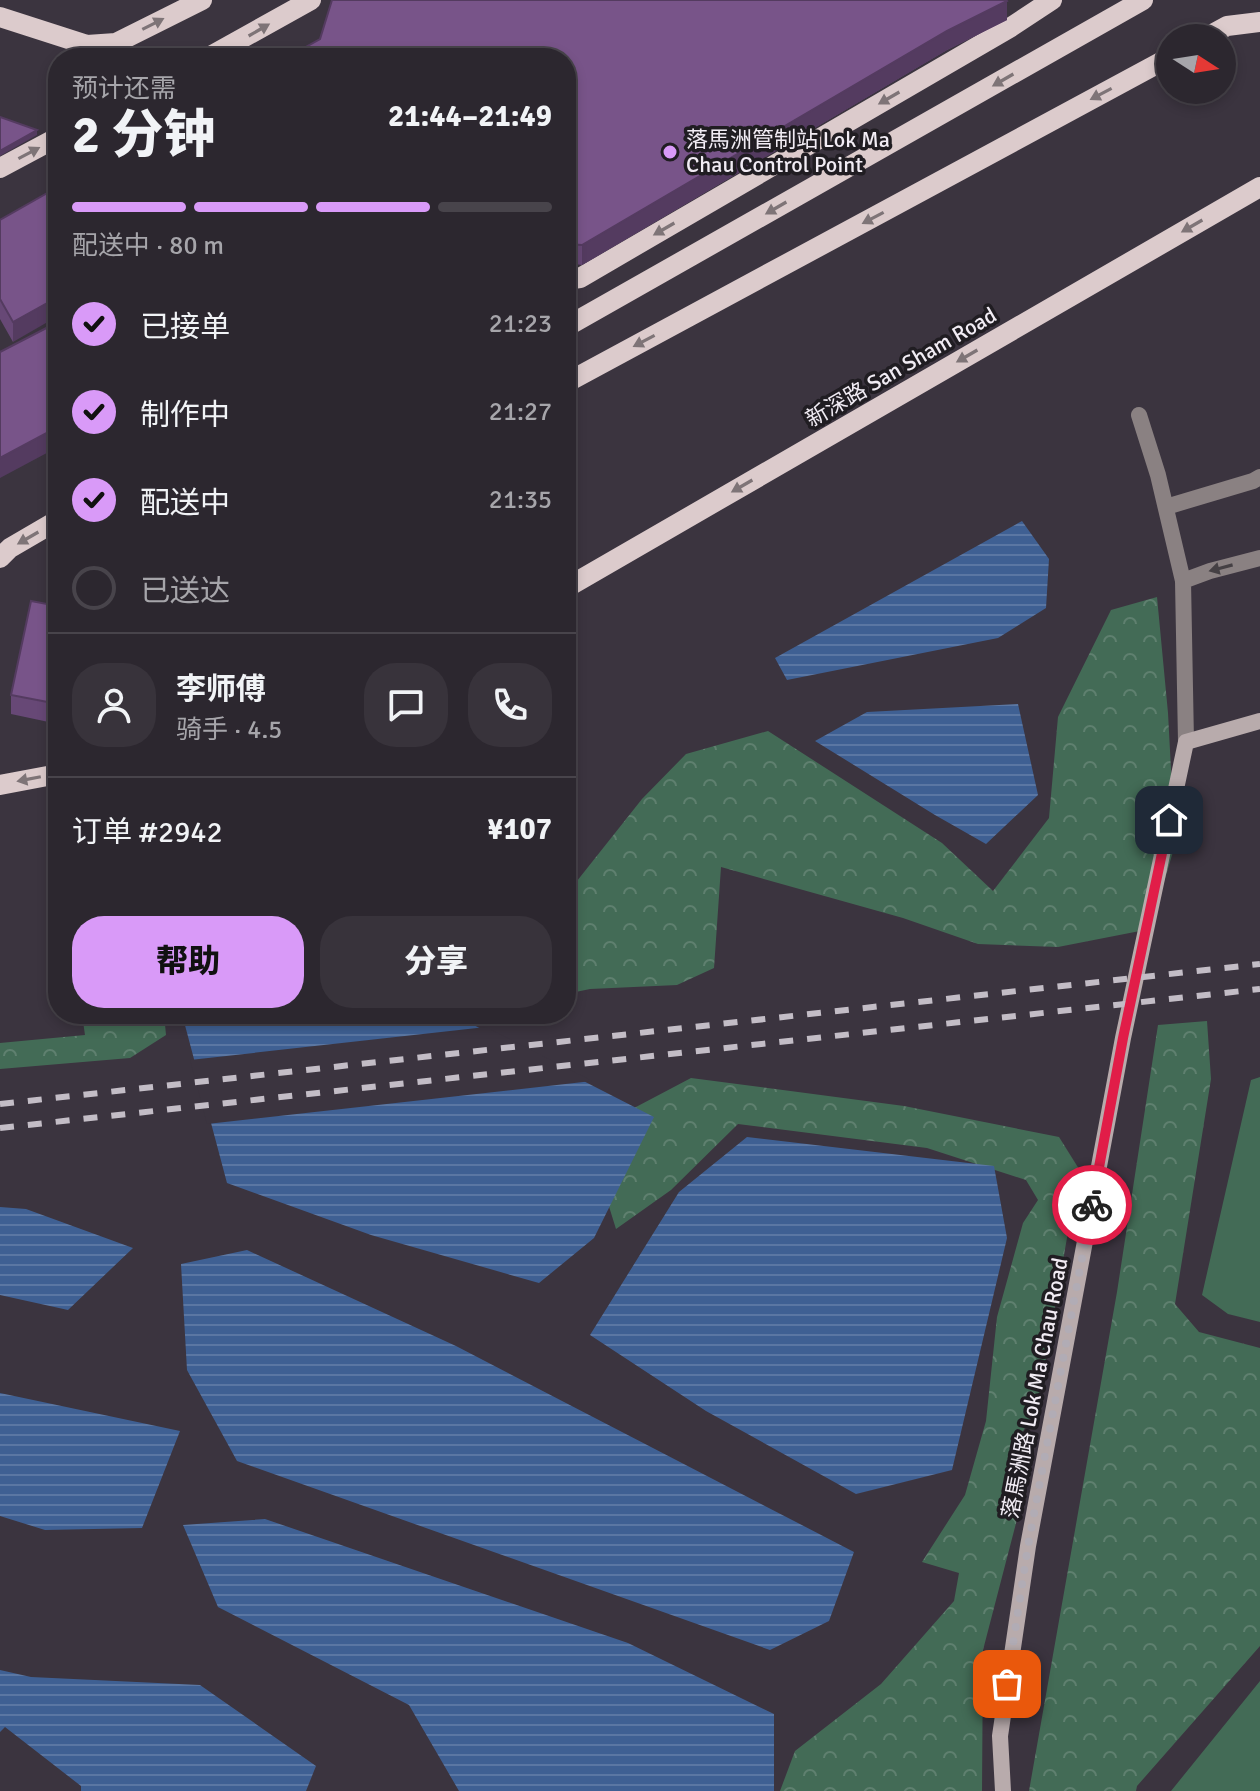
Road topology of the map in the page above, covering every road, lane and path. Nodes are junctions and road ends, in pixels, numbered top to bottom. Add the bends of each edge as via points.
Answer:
1 (202, 0) edge
2 (311, 0) edge
3 (1052, 0) edge
4 (1143, 0) edge
5 (0, 17) edge
6 (1260, 22) edge
7 (1236, 25) edge
8 (225, 48) edge
9 (1156, 65) edge
10 (48, 142) edge
11 (0, 168) edge
12 (1260, 187) edge
13 (576, 279) edge
14 (576, 321) edge
15 (576, 378) edge
16 (1139, 415) dead end
17 (1260, 477) edge
18 (1166, 507) junction
19 (48, 526) edge
20 (0, 558) edge
21 (1260, 558) edge
22 (1183, 581) junction
23 (576, 582) edge
24 (1260, 721) edge
25 (1186, 742) junction
26 (48, 776) edge
27 (0, 785) edge
28 (1003, 1791) edge

5 -> 1 main road via 87,45 116,43
8 -> 2 main road
3 -> 13 main road
4 -> 14 main road
6 - 7 main road
9 -> 15 main road
11 -> 10 main road
12 -> 23 main road, 新深路 San Sham Road
16 - 18 lane
17 - 18 lane
18 - 22 lane
19 -> 20 main road
21 -> 22 lane
22 - 25 lane
24 - 25 street
25 - 28 street, 落馬洲路 Lok Ma Chau Road via 1123,1038 1028,1546 1000,1736
26 -> 27 main road

